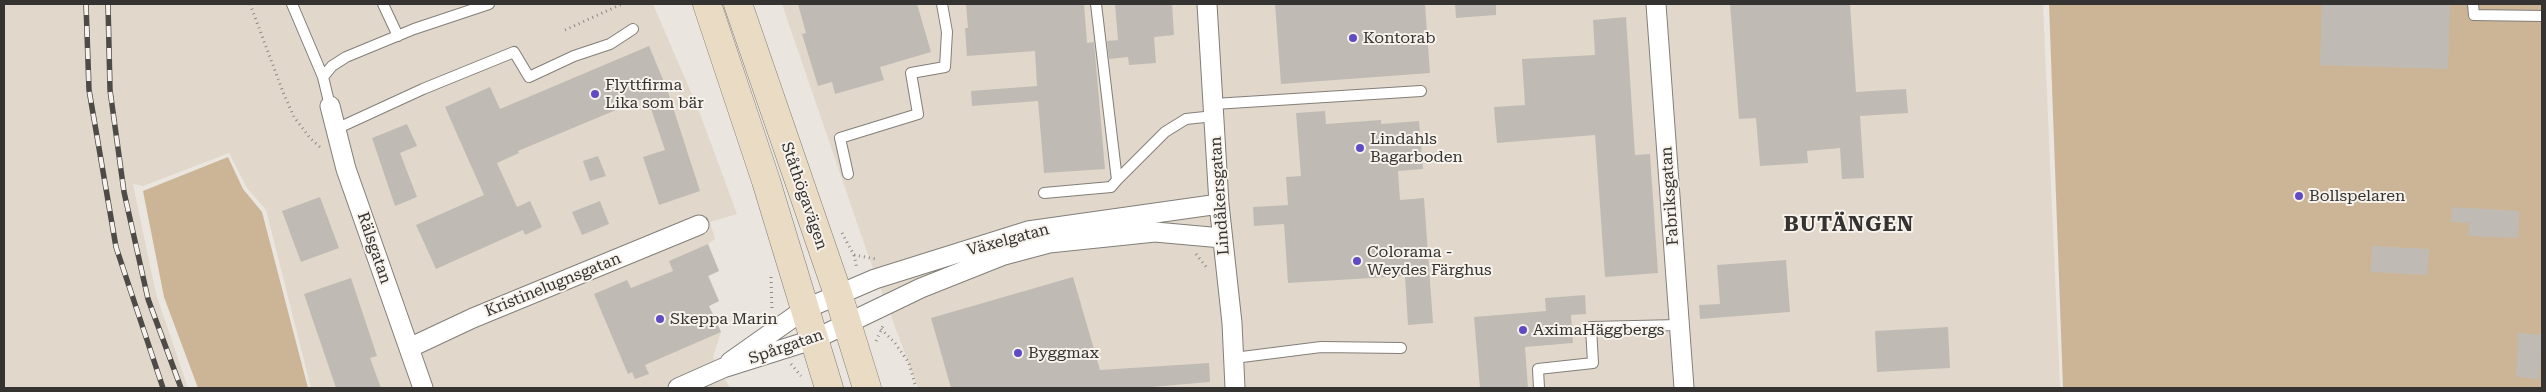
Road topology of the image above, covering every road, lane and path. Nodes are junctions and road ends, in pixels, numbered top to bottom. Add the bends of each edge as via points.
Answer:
1 (250, 4) edge
2 (292, 4) edge
3 (383, 4) edge
4 (489, 4) edge
5 (622, 4) edge
6 (707, 4) edge
7 (738, 4) edge
8 (942, 4) edge
9 (1096, 4) edge
10 (1207, 4) edge
11 (1211, 4) edge
12 (1656, 4) edge
13 (2473, 4) edge
14 (2542, 16) edge
15 (633, 29) dead end
16 (1209, 29) junction
17 (565, 30) dead end
18 (398, 36) junction
19 (323, 77) junction
20 (1421, 91) dead end
21 (330, 106) joint
22 (1214, 110) junction
23 (336, 129) junction
24 (346, 169) junction
25 (848, 174) dead end
26 (1116, 180) junction
27 (1044, 193) dead end
28 (1219, 204) junction
29 (699, 225) dead end
30 (1222, 238) junction
31 (1194, 252) dead end
32 (1210, 274) dead end
33 (838, 294) junction
34 (806, 309) junction
35 (847, 324) junction
36 (884, 324) dead end
37 (1679, 325) junction
38 (815, 339) junction
39 (873, 346) dead end
40 (409, 348) junction
41 (1401, 348) dead end
42 (1234, 358) junction
43 (723, 368) junction
44 (802, 377) dead end
45 (819, 381) edge
46 (423, 388) edge
47 (678, 388) edge
48 (867, 388) edge
49 (1235, 388) edge
50 (1539, 388) edge
51 (1684, 388) edge

1 - 24 path via 294,117 310,138
2 - 19 lane
3 - 18 lane
4 - 18 lane
5 - 17 path
6 - 34 main road, Ståthögavägen
7 - 33 main road, Ståthögavägen
8 - 25 lane via 947,32 945,68 911,73 918,114 840,138
9 - 26 lane
10 - 16 street, Lindåkersgatan
11 - 16 street
12 - 37 street, Fabriksgatan
13 - 14 lane via 2474,15
15 - 23 lane via 610,44 529,77 514,52
16 - 22 street, Lindåkersgatan
18 - 19 lane via 346,57
19 - 21 lane
20 - 22 lane
21 - 23 street, Rälsgatan
22 - 26 lane via 1186,119 1165,132
22 - 28 street, Lindåkersgatan
23 - 24 street, Rälsgatan
24 - 40 street, Rälsgatan
26 - 27 lane via 1110,187
28 - 30 street, Lindåkersgatan
28 - 33 street, Växelgatan via 1028,231 862,283
29 - 40 street, Kristinelugnsgatan via 473,318
30 - 35 street, Växelgatan via 1155,232 1049,243 962,271
30 - 42 street, Lindåkersgatan
31 - 32 path
33 - 34 street, Växelgatan
33 - 35 main road, Ståthögavägen
34 - 38 main road, Ståthögavägen
34 - 43 street, Spårgatan
35 - 38 street, Spårgatan
35 - 48 main road, Ståthögavägen
36 - 39 path
37 - 50 lane via 1591,327 1593,364 1538,369
37 - 51 street, Fabriksgatan
38 - 43 street, Spårgatan
38 - 45 main road, Ståthögavägen
40 - 46 street, Rälsgatan
41 - 42 lane via 1321,347
42 - 49 street, Lindåkersgatan
43 - 47 street, Spårgatan
44 - 45 path

